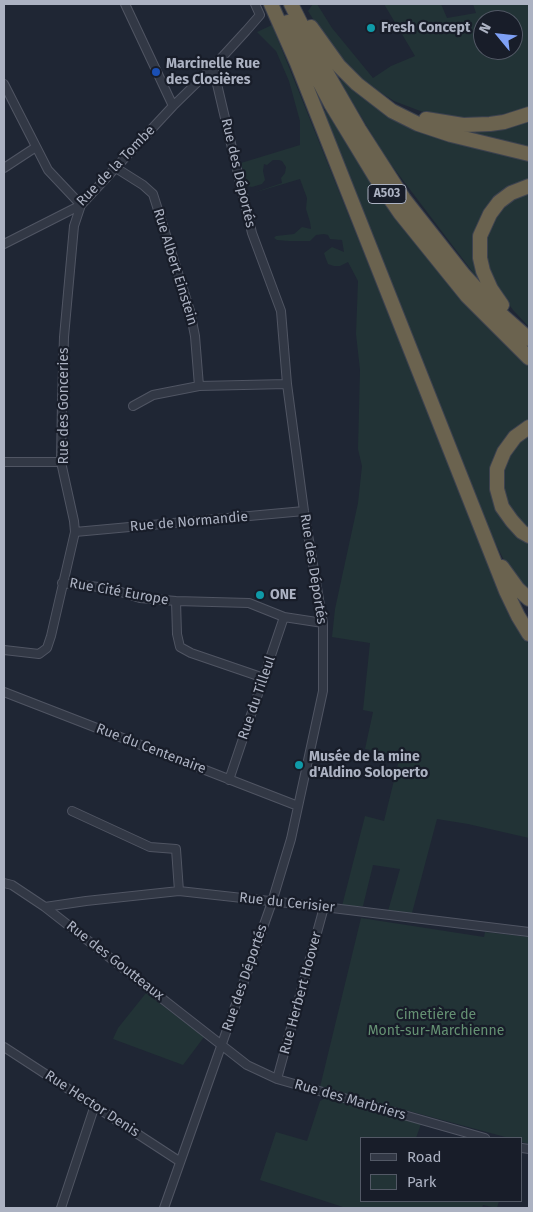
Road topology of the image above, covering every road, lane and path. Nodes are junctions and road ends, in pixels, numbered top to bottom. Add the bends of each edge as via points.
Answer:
1 (125, 4) edge
2 (255, 4) edge
3 (271, 4) edge
4 (279, 4) edge
5 (292, 4) edge
6 (213, 67) junction
7 (4, 84) edge
8 (384, 103) junction
9 (173, 106) junction
10 (529, 114) edge
11 (36, 147) junction
12 (529, 154) edge
13 (4, 168) edge
14 (116, 168) junction
15 (529, 186) edge
16 (81, 205) junction
17 (4, 244) edge
18 (518, 328) junction
19 (529, 339) edge
20 (529, 358) edge
21 (287, 384) junction
22 (198, 386) junction
23 (134, 406) dead end
24 (529, 427) edge
25 (4, 462) edge
26 (61, 462) junction
27 (304, 511) junction
28 (75, 532) junction
29 (529, 536) edge
30 (488, 545) junction
31 (62, 582) junction
32 (529, 599) edge
33 (176, 602) junction
34 (284, 617) junction
35 (323, 623) junction
36 (529, 634) edge
37 (4, 650) edge
38 (264, 678) junction
39 (4, 692) edge
40 (229, 780) junction
41 (298, 806) junction
42 (72, 811) dead end
43 (4, 883) edge
44 (179, 891) junction
45 (272, 902) junction
46 (45, 907) junction
47 (324, 907) junction
48 (529, 932) edge
49 (4, 1046) edge
50 (222, 1046) junction
51 (277, 1079) junction
52 (95, 1105) junction
53 (480, 1137) edge
54 (179, 1161) junction
55 (61, 1208) edge
56 (164, 1208) edge

1 - 9 street
2 - 6 street, Rue de la Tombe via 260,15
3 - 30 highway
4 - 20 highway, A503 via 330,104 400,213 467,296
5 - 8 highway via 305,16 339,66
5 - 18 highway, A503 via 317,56 359,129 404,198 464,275
6 - 9 street, Rue de la Tombe
6 - 21 street, Rue des Déportés via 252,233 281,311
7 - 11 street
8 - 10 highway via 421,118 463,125 497,123
8 - 12 highway via 392,111 418,124
9 - 14 street, Rue de la Tombe
11 - 13 street
11 - 16 street via 48,170
14 - 16 street, Rue de la Tombe
14 - 22 street, Rue Albert Einstein via 153,194 190,311
15 - 18 highway via 499,202 483,227 479,246 483,271 491,289
16 - 17 street, Rue de la Tombe
16 - 26 street, Rue des Gonceries via 74,226 64,337
18 - 19 highway, A503
21 - 22 street
21 - 27 street, Rue des Déportés
22 - 23 street via 153,395
24 - 29 highway via 515,437 504,452 497,470 497,489 502,507 512,522
25 - 26 street
26 - 28 street, Rue des Gonceries
27 - 28 street, Rue de Normandie
27 - 35 street, Rue des Déportés
28 - 31 street, Rue des Gonceries
30 - 32 highway via 518,589
30 - 36 highway via 510,599
31 - 33 street, Rue Cité Europe
31 - 37 street, Rue des Gonceries via 47,648 39,654
33 - 34 street, Rue Cité Europe via 249,603
33 - 38 street, Rue Cité Europe via 180,646 191,653
34 - 35 street, Rue Cité Europe
34 - 38 street, Rue du Tilleul
35 - 41 street, Rue des Déportés via 322,691
38 - 40 street, Rue du Tilleul
39 - 40 street, Rue du Centenaire
40 - 41 street, Rue du Centenaire
41 - 45 street, Rue des Déportés
42 - 44 street via 150,847 176,849
43 - 46 street, Rue des Goutteaux via 12,884
44 - 45 street, Rue du Cerisier
44 - 46 street, Rue du Cerisier
45 - 47 street, Rue du Cerisier
45 - 50 street, Rue des Déportés
46 - 50 street, Rue des Goutteaux
47 - 48 street, Rue du Cerisier
47 - 51 street, Rue Herbert Hoover
49 - 52 street, Rue Hector Denis
50 - 51 street, Rue des Marbriers via 247,1065
50 - 54 street, Rue des Déportés
51 - 53 street, Rue des Marbriers
52 - 54 street, Rue Hector Denis
52 - 55 street
54 - 56 street, Rue des Déportés

